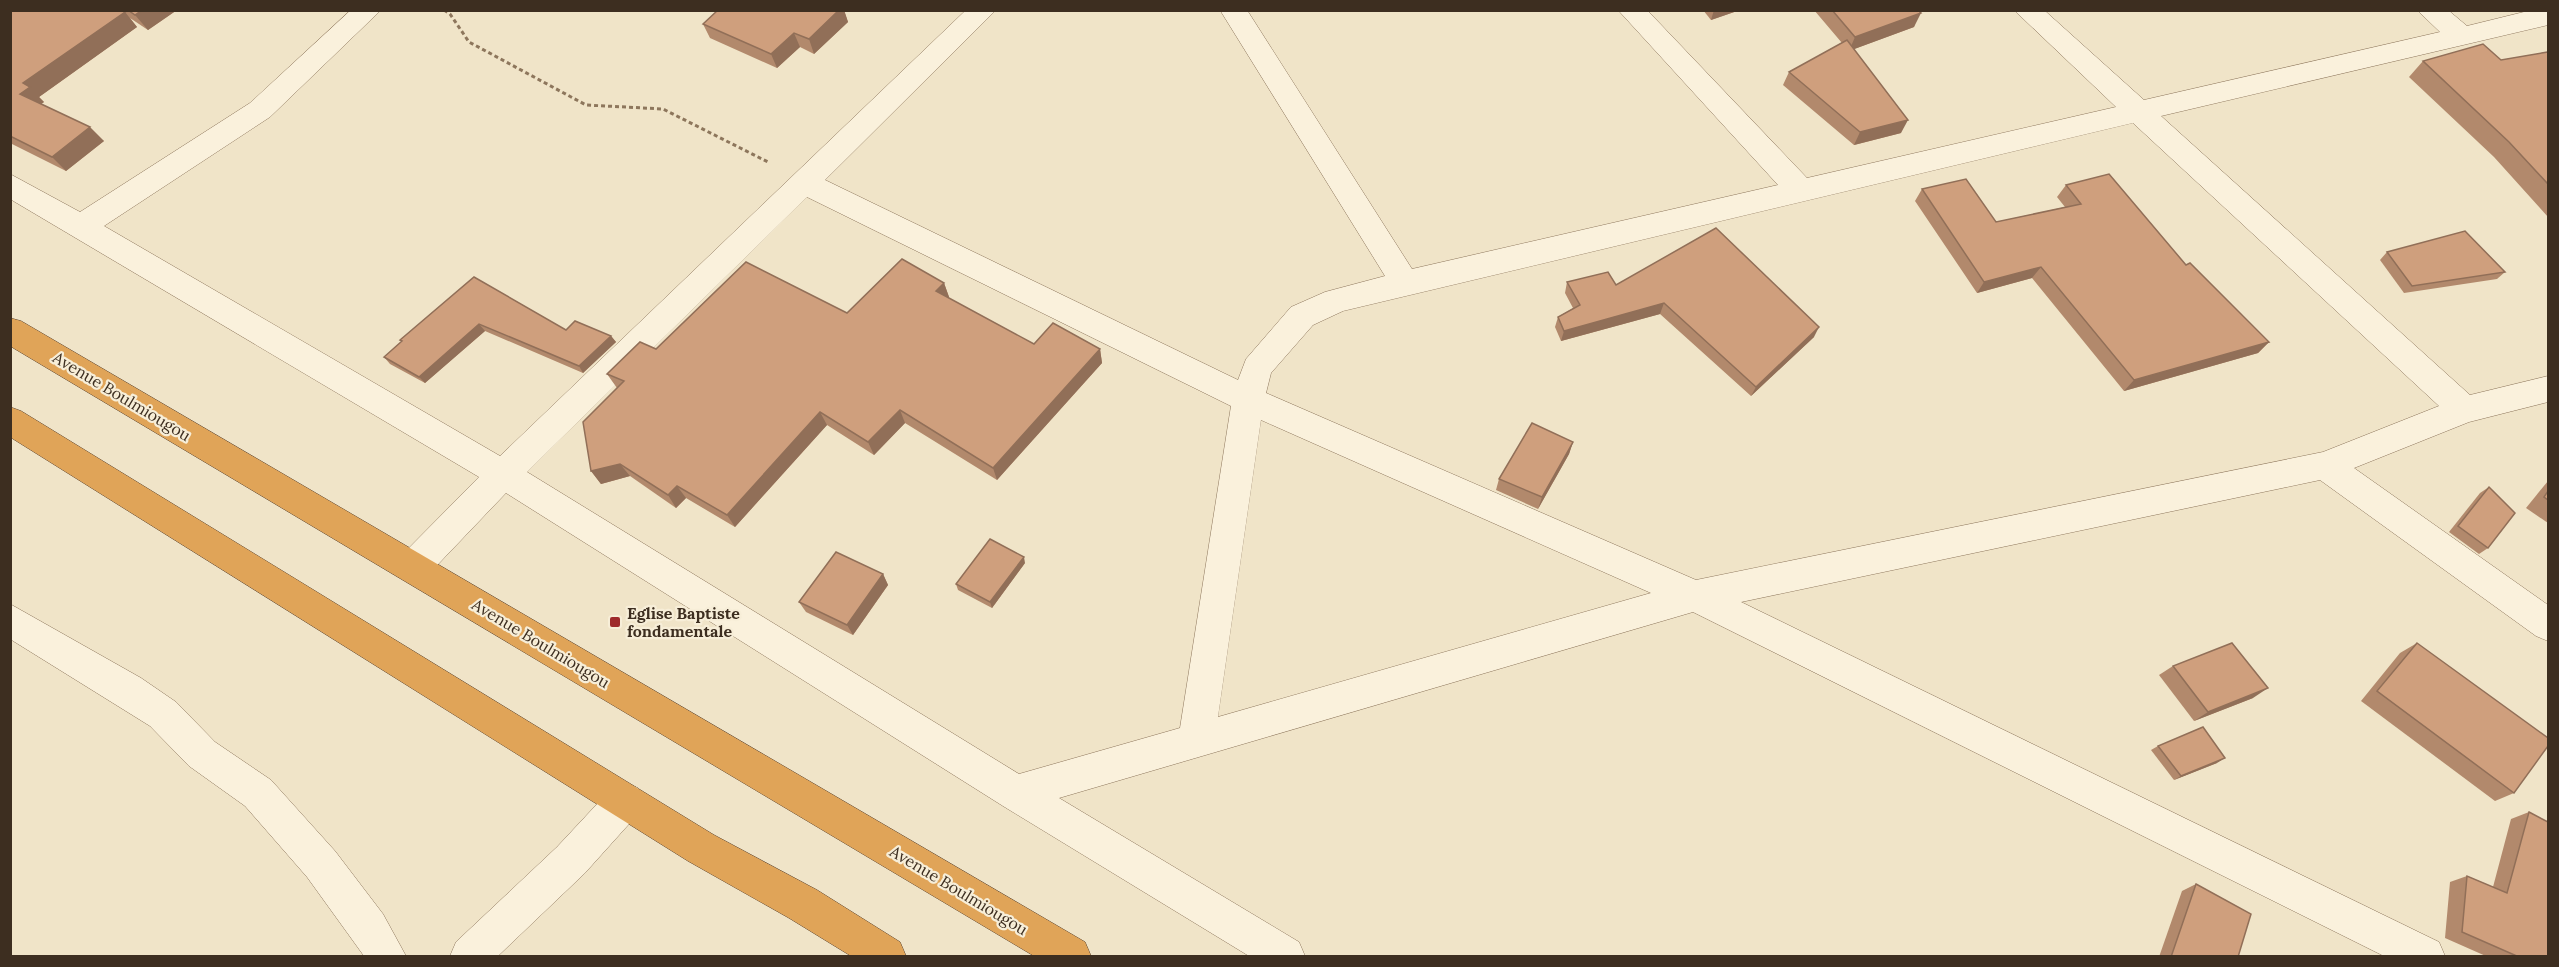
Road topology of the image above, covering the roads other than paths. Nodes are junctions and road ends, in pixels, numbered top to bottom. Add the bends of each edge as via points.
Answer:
1 (368, 10) edge
2 (983, 10) edge
3 (1233, 10) edge
4 (1631, 10) edge
5 (2027, 10) edge
6 (2430, 10) edge
7 (2548, 16) edge
8 (2464, 37) junction
9 (2139, 114) junction
10 (805, 182) junction
11 (10, 185) edge
12 (1802, 192) junction
13 (80, 227) junction
14 (1405, 283) junction
15 (10, 330) edge
16 (2548, 388) edge
17 (1248, 399) junction
18 (2465, 410) junction
19 (10, 420) edge
20 (2325, 465) junction
21 (503, 474) junction
22 (413, 567) junction
23 (1695, 596) junction
24 (10, 620) edge
25 (2548, 625) edge
26 (1196, 741) junction
27 (1016, 793) junction
28 (625, 801) junction
29 (386, 957) edge
30 (470, 957) edge
31 (886, 957) edge
32 (1071, 957) edge
33 (1285, 957) edge
34 (2425, 957) edge

1 - 13 street via 260,110
2 - 10 street
3 - 14 street
4 - 12 street
5 - 9 street
6 - 8 street
7 - 8 street
8 - 9 street
9 - 12 street
9 - 18 street
10 - 17 street
10 - 21 street
11 - 13 street
12 - 14 street
13 - 21 street
14 - 17 street via 1336,301 1302,316 1257,368
15 - 22 highway, Avenue Boulmiougou
16 - 18 street
17 - 23 street
17 - 26 street
18 - 20 street
19 - 28 highway
20 - 23 street
20 - 25 street
21 - 22 street
21 - 27 street
22 - 32 highway, Avenue Boulmiougou
23 - 26 street
23 - 34 street
24 - 29 street via 146,702 202,754 258,793 321,864
26 - 27 street
27 - 33 street
28 - 30 street via 571,860
28 - 31 highway

